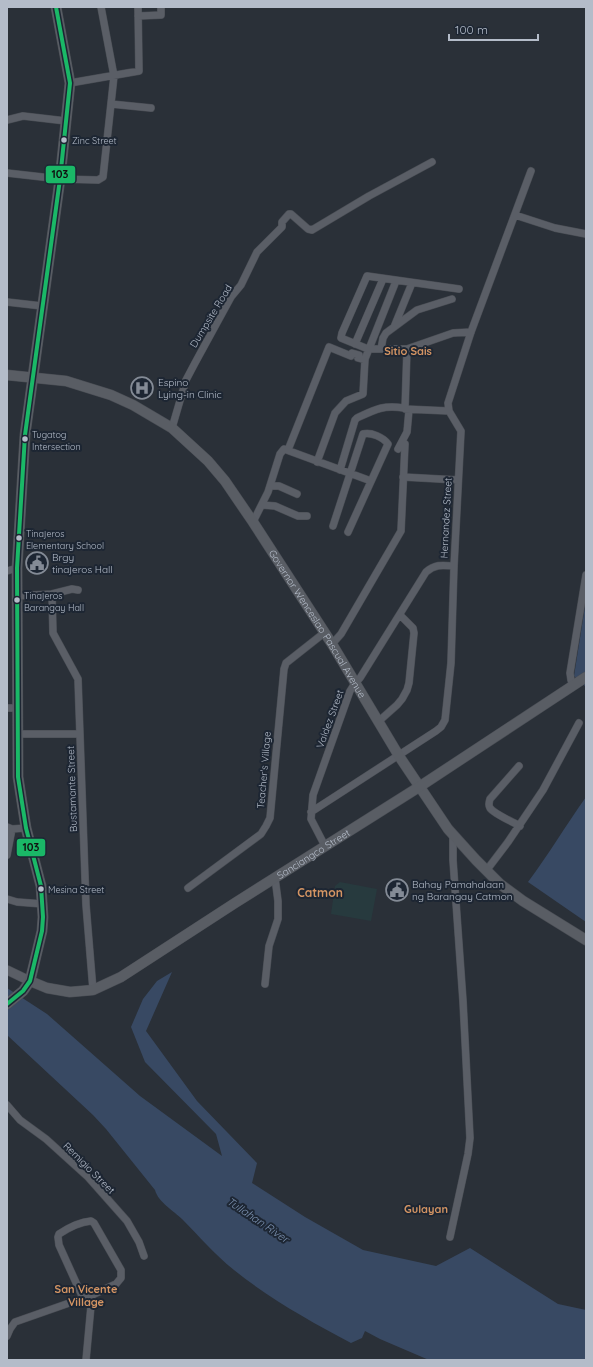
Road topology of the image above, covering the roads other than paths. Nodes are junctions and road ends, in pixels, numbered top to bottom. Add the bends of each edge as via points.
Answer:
1 (56, 7) edge
2 (101, 7) edge
3 (138, 7) edge
4 (161, 7) edge
5 (138, 16) junction
6 (114, 76) junction
7 (70, 83) junction
8 (111, 104) junction
9 (151, 108) dead end
10 (7, 120) edge
11 (66, 121) junction
12 (432, 162) dead end
13 (531, 171) dead end
14 (7, 173) edge
15 (60, 179) junction
16 (515, 215) junction
17 (586, 234) edge
18 (383, 279) junction
19 (396, 281) junction
20 (412, 283) junction
21 (459, 289) dead end
22 (452, 299) dead end
23 (7, 302) edge
24 (42, 306) junction
25 (394, 327) junction
26 (470, 332) junction
27 (355, 344) junction
28 (368, 349) junction
29 (381, 349) junction
30 (406, 349) junction
31 (364, 360) junction
32 (7, 375) edge
33 (33, 377) junction
34 (407, 409) junction
35 (449, 411) junction
36 (172, 428) junction
37 (405, 444) dead end
38 (288, 450) junction
39 (398, 450) dead end
40 (317, 462) junction
41 (340, 470) junction
42 (351, 473) junction
43 (404, 477) junction
44 (458, 480) junction
45 (371, 481) junction
46 (270, 486) junction
47 (297, 494) dead end
48 (262, 505) junction
49 (307, 516) dead end
50 (253, 522) junction
51 (333, 526) dead end
52 (348, 532) dead end
53 (454, 566) junction
54 (12, 569) edge
55 (586, 575) edge
56 (78, 590) dead end
57 (52, 594) junction
58 (17, 596) junction
59 (400, 615) junction
60 (324, 633) junction
61 (332, 644) junction
62 (580, 681) edge
63 (355, 683) junction
64 (12, 708) edge
65 (379, 721) junction
66 (579, 723) dead end
67 (17, 734) junction
68 (80, 734) junction
69 (400, 756) junction
70 (519, 766) dead end
71 (419, 787) junction
72 (311, 812) junction
73 (520, 826) junction
74 (10, 828) edge
75 (26, 828) junction
76 (453, 836) junction
77 (325, 846) junction
78 (7, 855) edge
79 (486, 870) junction
80 (275, 878) junction
81 (188, 888) dead end
82 (7, 899) edge
83 (43, 904) junction
84 (586, 940) edge
85 (7, 970) edge
86 (30, 981) junction
87 (265, 984) dead end
88 (93, 990) junction
89 (7, 1004) edge
90 (7, 1105) edge
91 (450, 1237) dead end
92 (144, 1256) dead end
93 (92, 1295) junction
94 (83, 1298) junction
95 (7, 1336) edge
96 (86, 1360) edge

1 - 7 main road
2 - 6 street
3 - 5 street
4 - 5 street via 161,15
5 - 6 street via 140,68 138,71
6 - 7 street
6 - 8 street
7 - 11 main road
8 - 9 street
8 - 15 street via 103,177 98,180
10 - 11 street via 24,116
11 - 15 main road
12 - 36 street, Dumpsite Road via 312,230 289,214 282,222 282,227 257,252 241,285 231,297 186,380
13 - 16 street
14 - 15 street
15 - 24 main road
16 - 17 street via 555,228
16 - 26 street
18 - 19 street
18 - 27 street
18 - 27 street via 367,276 342,333 341,338
19 - 20 street
19 - 28 street
20 - 21 street
20 - 25 street
22 - 25 street via 417,310
23 - 24 street
24 - 33 main road
25 - 29 street via 383,338
26 - 30 street via 453,333
26 - 35 street via 448,403
27 - 28 street
28 - 29 street
28 - 31 street
29 - 30 street
30 - 34 street
31 - 38 street via 358,358 359,355 352,353 350,356 329,347
31 - 40 street via 363,394 346,401 335,413
32 - 33 main road, Governor Wenceslao Pascual Avenue
33 - 36 main road, Governor Wenceslao Pascual Avenue via 66,382 111,395 134,405
33 - 54 main road
34 - 35 street
34 - 39 street via 407,432
34 - 41 street via 387,406 354,420
35 - 44 street, Hernandez Street via 461,431
36 - 50 main road, Governor Wenceslao Pascual Avenue via 217,470
37 - 43 street
38 - 40 street
38 - 46 street via 284,449 280,454
40 - 41 street
41 - 42 street
42 - 45 street
42 - 45 street via 363,434 376,435 388,444
42 - 51 street
43 - 44 street
43 - 61 street via 401,531 341,634
44 - 53 street, Hernandez Street
45 - 52 street
46 - 47 street via 279,486
46 - 48 street
48 - 49 street via 275,506 298,516
48 - 50 street
50 - 60 main road, Governor Wenceslao Pascual Avenue
53 - 59 street, Valdez Street via 431,567
53 - 69 street, Hernandez Street via 451,663 444,720 439,729
54 - 58 main road
55 - 62 street via 570,673 571,680
56 - 57 street
57 - 58 street
57 - 68 street, Bustamante Street via 53,633 78,679
58 - 64 main road
59 - 63 street, Valdez Street
59 - 65 street via 414,632 409,683 402,699
60 - 61 main road, Governor Wenceslao Pascual Avenue
60 - 81 street, Teacher's Village via 286,663 284,669 270,818 266,826 261,834
61 - 63 main road, Governor Wenceslao Pascual Avenue
62 - 71 main road, Sanciangco Street
63 - 65 main road, Governor Wenceslao Pascual Avenue
63 - 72 street, Valdez Street via 313,795
64 - 67 main road
65 - 69 main road, Governor Wenceslao Pascual Avenue
66 - 73 street via 543,790
67 - 68 street
67 - 75 main road via 18,777
68 - 88 street, Bustamante Street via 86,905
69 - 71 main road, Governor Wenceslao Pascual Avenue
69 - 72 street, Hernandez Street
70 - 73 street via 490,799 489,804 497,813
71 - 76 main road, Governor Wenceslao Pascual Avenue
71 - 77 main road, Sanciangco Street
72 - 77 street, Valdez Street via 311,820
73 - 79 street
74 - 75 street
74 - 78 street
75 - 83 main road
76 - 79 main road, Governor Wenceslao Pascual Avenue
76 - 91 street via 470,1138
77 - 80 main road, Sanciangco Street
79 - 84 main road, Governor Wenceslao Pascual Avenue via 523,902
80 - 87 street via 278,920 269,946
80 - 88 main road, Sanciangco Street via 121,977
82 - 83 street
83 - 86 main road via 42,931
85 - 86 street
86 - 88 main road, Sanciangco Street via 60,991
86 - 89 main road via 20,994
90 - 92 street, Remigio Street via 20,1120 46,1139 88,1177 127,1220
93 - 94 street
93 - 94 street via 116,1284 121,1278 121,1270 91,1221 59,1234 58,1237
93 - 96 street
94 - 95 street via 15,1322

